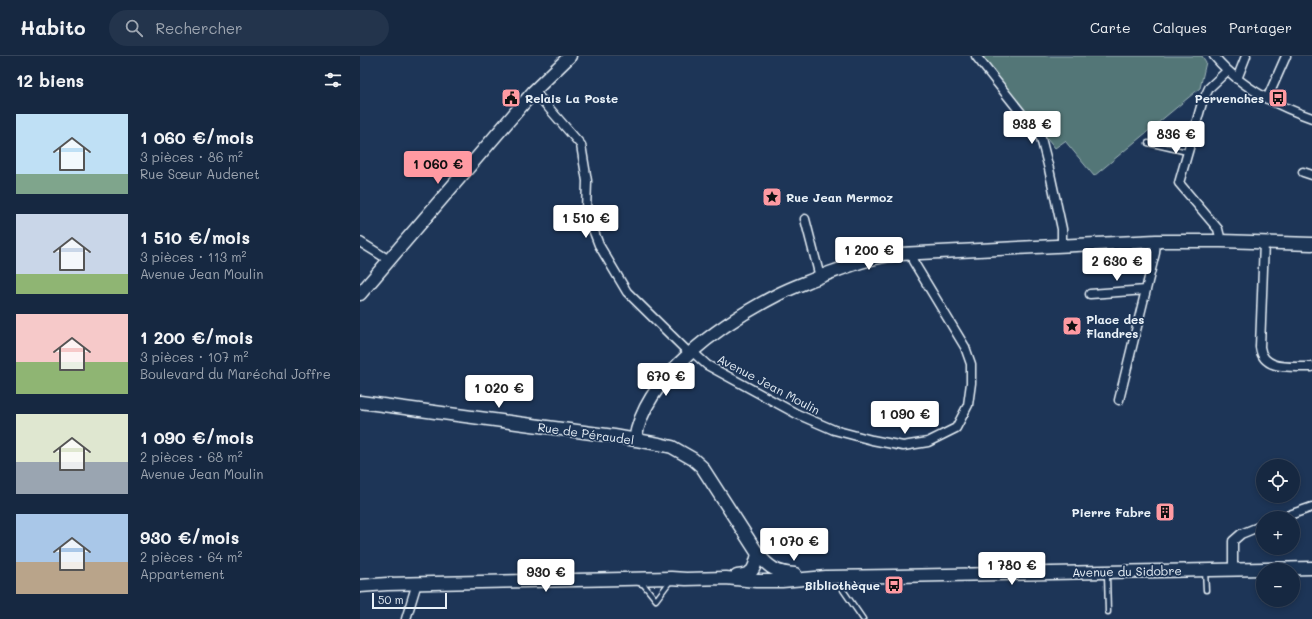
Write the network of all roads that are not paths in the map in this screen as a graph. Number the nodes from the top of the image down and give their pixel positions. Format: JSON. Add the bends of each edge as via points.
{"nodes":[{"id":1,"x":570,"y":56,"type":"edge"},
{"id":2,"x":976,"y":56,"type":"edge"},
{"id":3,"x":1214,"y":56,"type":"edge"},
{"id":4,"x":1246,"y":56,"type":"edge"},
{"id":5,"x":1286,"y":56,"type":"edge"},
{"id":6,"x":558,"y":61,"type":"edge"},
{"id":7,"x":1227,"y":71,"type":"junction"},
{"id":8,"x":1237,"y":79,"type":"junction"},
{"id":9,"x":534,"y":92,"type":"junction"},
{"id":10,"x":1267,"y":99,"type":"junction"},
{"id":11,"x":1312,"y":118,"type":"edge"},
{"id":12,"x":1148,"y":143,"type":"dead end"},
{"id":13,"x":1188,"y":152,"type":"junction"},
{"id":14,"x":1303,"y":172,"type":"dead end"},
{"id":15,"x":1312,"y":175,"type":"edge"},
{"id":16,"x":805,"y":219,"type":"dead end"},
{"id":17,"x":1222,"y":240,"type":"junction"},
{"id":18,"x":1156,"y":241,"type":"junction"},
{"id":19,"x":360,"y":242,"type":"edge"},
{"id":20,"x":1264,"y":242,"type":"junction"},
{"id":21,"x":1312,"y":244,"type":"edge"},
{"id":22,"x":1062,"y":245,"type":"junction"},
{"id":23,"x":912,"y":253,"type":"junction"},
{"id":24,"x":389,"y":260,"type":"junction"},
{"id":25,"x":820,"y":277,"type":"junction"},
{"id":26,"x":1146,"y":290,"type":"junction"},
{"id":27,"x":360,"y":294,"type":"edge"},
{"id":28,"x":1090,"y":294,"type":"dead end"},
{"id":29,"x":691,"y":352,"type":"junction"},
{"id":30,"x":1312,"y":367,"type":"edge"},
{"id":31,"x":1119,"y":400,"type":"dead end"},
{"id":32,"x":360,"y":402,"type":"edge"},
{"id":33,"x":636,"y":440,"type":"junction"},
{"id":34,"x":1312,"y":507,"type":"edge"},
{"id":35,"x":1300,"y":511,"type":"edge"},
{"id":36,"x":1256,"y":528,"type":"edge"},
{"id":37,"x":758,"y":554,"type":"junction"},
{"id":38,"x":1312,"y":568,"type":"edge"},
{"id":39,"x":1233,"y":569,"type":"junction"},
{"id":40,"x":1205,"y":570,"type":"junction"},
{"id":41,"x":1107,"y":572,"type":"junction"},
{"id":42,"x":843,"y":576,"type":"junction"},
{"id":43,"x":826,"y":577,"type":"junction"},
{"id":44,"x":675,"y":578,"type":"junction"},
{"id":45,"x":726,"y":578,"type":"junction"},
{"id":46,"x":544,"y":581,"type":"junction"},
{"id":47,"x":417,"y":584,"type":"junction"},
{"id":48,"x":360,"y":586,"type":"edge"},
{"id":49,"x":1206,"y":590,"type":"dead end"},
{"id":50,"x":1108,"y":612,"type":"dead end"},
{"id":51,"x":406,"y":619,"type":"edge"},
{"id":52,"x":863,"y":619,"type":"edge"}],
"edges":[{"from":1,"to":6,"type":"main road"},
{"from":2,"to":22,"type":"street","via":[[1041,138],[1062,229]]},
{"from":3,"to":7,"type":"street"},
{"from":4,"to":8,"type":"street"},
{"from":5,"to":10,"type":"street"},
{"from":6,"to":9,"type":"main road"},
{"from":7,"to":8,"type":"street"},
{"from":7,"to":13,"type":"street","via":[[1209,88]]},
{"from":8,"to":10,"type":"street"},
{"from":9,"to":24,"type":"main road"},
{"from":9,"to":29,"type":"street","name":"Avenue Jean Moulin","via":[[581,145],[587,182],[586,211],[598,245],[627,292]]},
{"from":10,"to":11,"type":"street"},
{"from":12,"to":13,"type":"lane"},
{"from":13,"to":17,"type":"street","via":[[1179,183],[1218,229]]},
{"from":14,"to":15,"type":"street"},
{"from":16,"to":25,"type":"street"},
{"from":17,"to":18,"type":"main road"},
{"from":17,"to":20,"type":"main road"},
{"from":18,"to":22,"type":"main road"},
{"from":18,"to":26,"type":"street"},
{"from":19,"to":24,"type":"street"},
{"from":20,"to":21,"type":"main road"},
{"from":20,"to":30,"type":"street","via":[[1260,347],[1262,356],[1276,366]]},
{"from":22,"to":23,"type":"main road"},
{"from":23,"to":25,"type":"main road","via":[[870,258]]},
{"from":23,"to":29,"type":"street","name":"Avenue Jean Moulin","via":[[913,261],[965,346],[971,364],[968,406],[956,428],[928,442],[903,446],[834,430],[742,385],[707,365]]},
{"from":24,"to":27,"type":"main road"},
{"from":25,"to":29,"type":"main road","via":[[757,306]]},
{"from":26,"to":28,"type":"street"},
{"from":26,"to":31,"type":"street"},
{"from":29,"to":33,"type":"main road","via":[[658,387],[642,417]]},
{"from":32,"to":33,"type":"main road","name":"Rue de Péraudel"},
{"from":33,"to":37,"type":"main road","name":"Rue de Péraudel","via":[[672,447],[702,467]]},
{"from":34,"to":35,"type":"street"},
{"from":36,"to":39,"type":"street","via":[[1234,540]]},
{"from":37,"to":43,"type":"main road","name":"Rue de Péraudel","via":[[766,565],[780,572]]},
{"from":37,"to":45,"type":"main road","via":[[755,569],[749,574]]},
{"from":38,"to":39,"type":"main road","name":"Avenue du Sidobre"},
{"from":39,"to":40,"type":"main road","name":"Avenue du Sidobre"},
{"from":40,"to":41,"type":"main road","name":"Avenue du Sidobre"},
{"from":40,"to":49,"type":"lane"},
{"from":41,"to":42,"type":"main road","name":"Avenue du Sidobre"},
{"from":41,"to":50,"type":"lane"},
{"from":42,"to":43,"type":"main road","name":"Avenue du Sidobre"},
{"from":42,"to":52,"type":"lane","via":[[844,590]]},
{"from":43,"to":45,"type":"main road","name":"Avenue du Sidobre","via":[[756,581]]},
{"from":44,"to":45,"type":"main road"},
{"from":44,"to":46,"type":"main road"},
{"from":44,"to":46,"type":"lane","via":[[656,600],[642,584],[554,585]]},
{"from":46,"to":47,"type":"main road"},
{"from":47,"to":48,"type":"main road"},
{"from":47,"to":51,"type":"street"}]}
